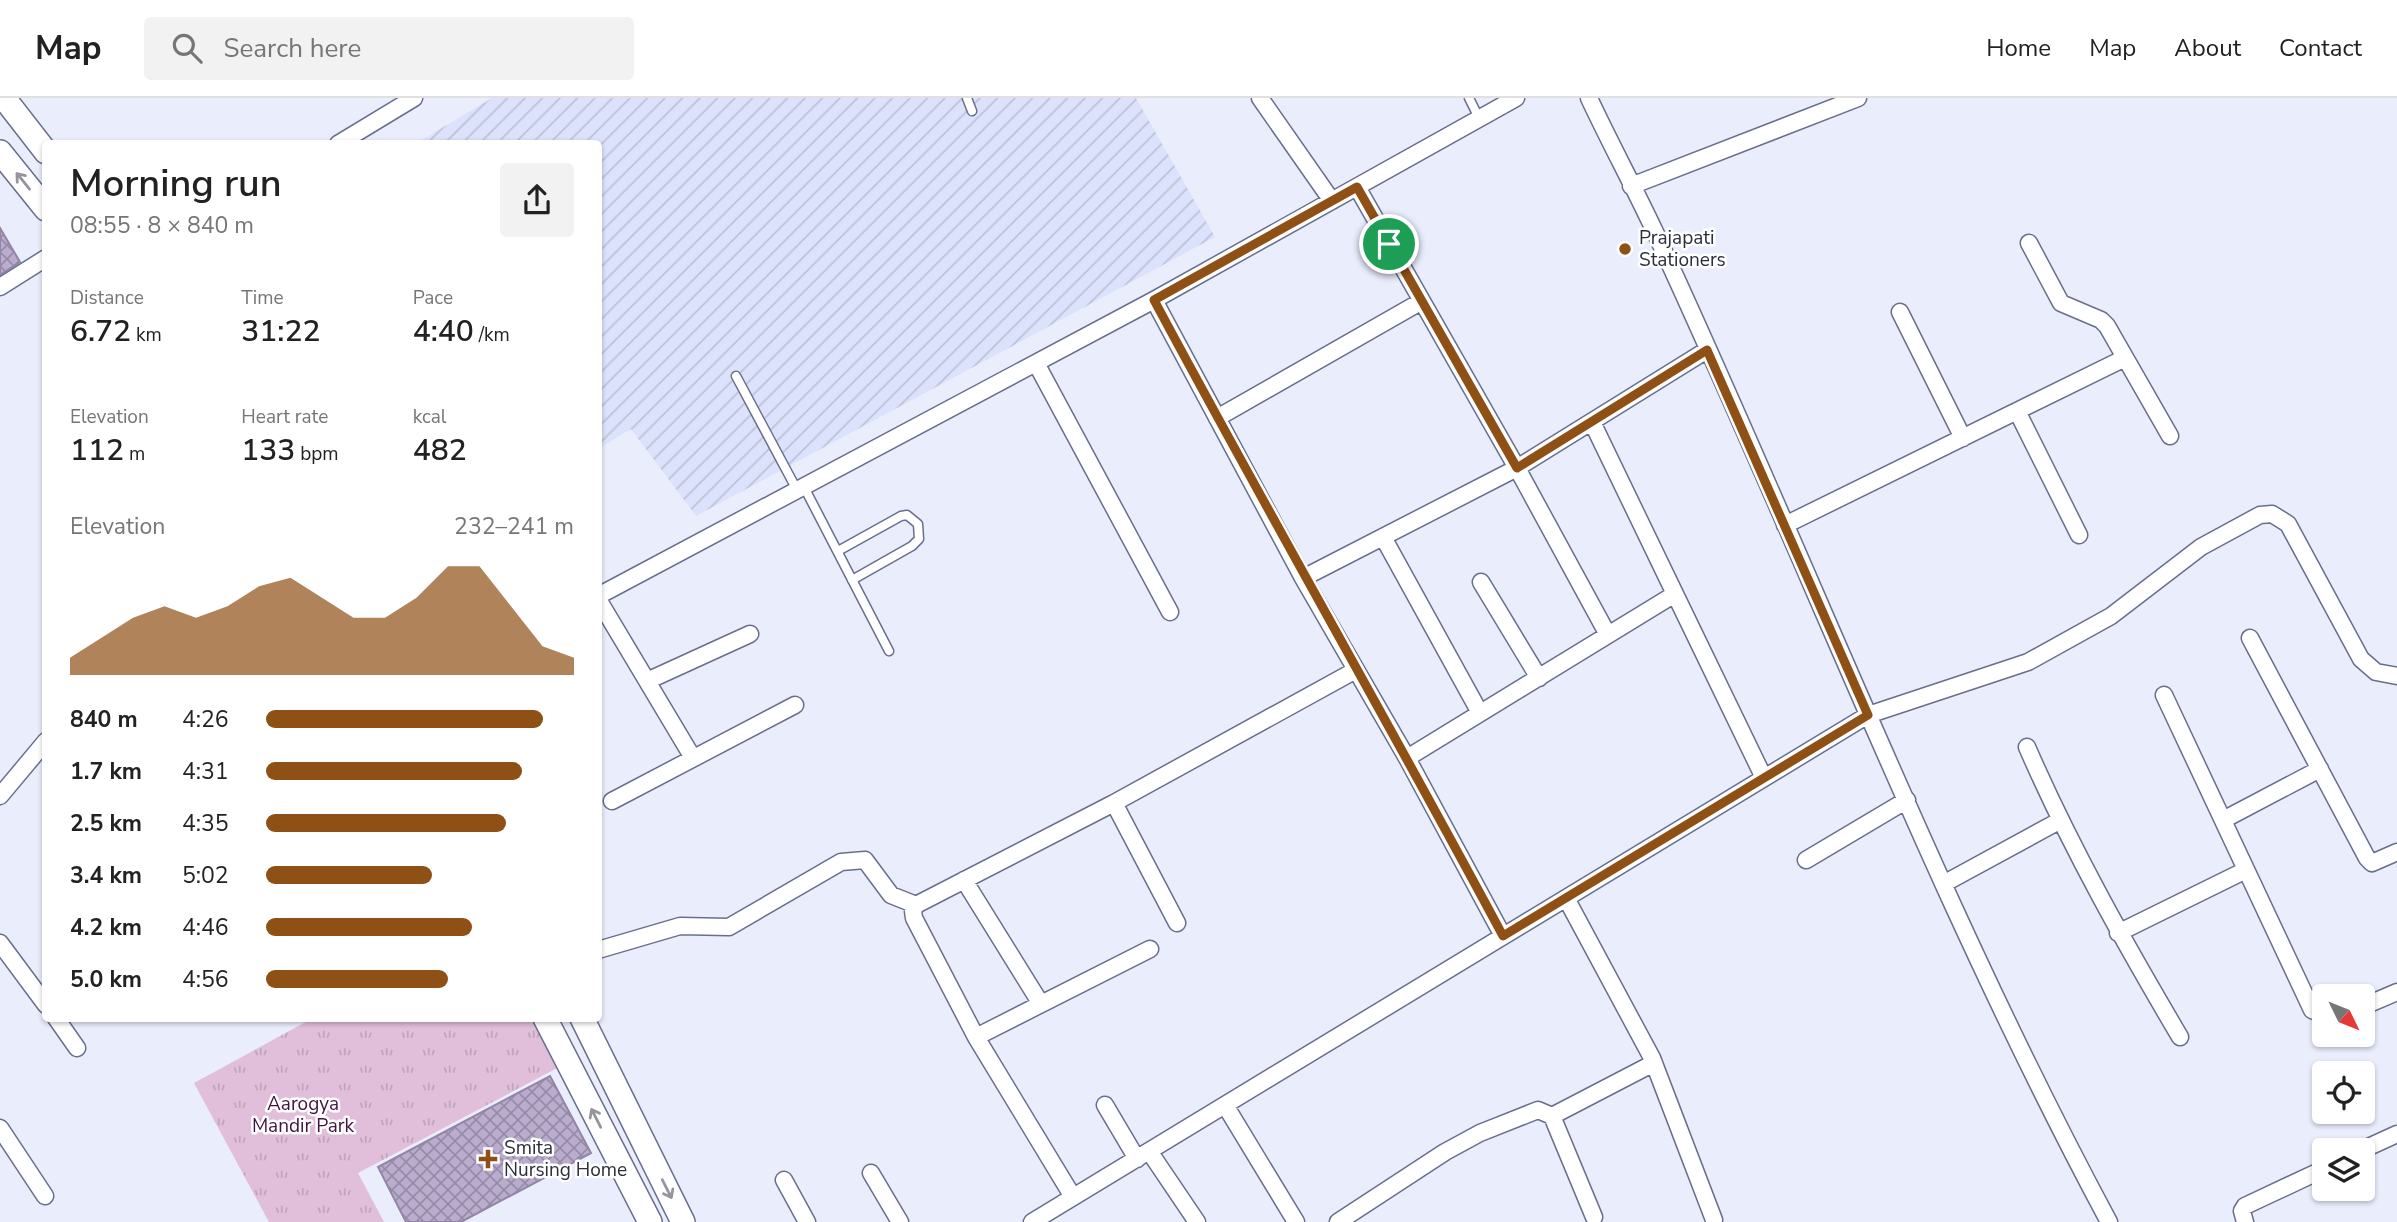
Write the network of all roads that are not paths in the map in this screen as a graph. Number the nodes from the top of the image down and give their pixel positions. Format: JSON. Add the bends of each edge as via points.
{"nodes":[{"id":1,"x":4,"y":98,"type":"edge"},
{"id":2,"x":414,"y":98,"type":"edge"},
{"id":3,"x":967,"y":98,"type":"edge"},
{"id":4,"x":1260,"y":98,"type":"edge"},
{"id":5,"x":1469,"y":98,"type":"edge"},
{"id":6,"x":1516,"y":98,"type":"edge"},
{"id":7,"x":1589,"y":98,"type":"edge"},
{"id":8,"x":1858,"y":98,"type":"edge"},
{"id":9,"x":972,"y":111,"type":"dead end"},
{"id":10,"x":1479,"y":118,"type":"junction"},
{"id":11,"x":345,"y":140,"type":"edge"},
{"id":12,"x":42,"y":147,"type":"edge"},
{"id":13,"x":0,"y":152,"type":"edge"},
{"id":14,"x":1631,"y":186,"type":"junction"},
{"id":15,"x":1357,"y":187,"type":"junction"},
{"id":16,"x":1332,"y":201,"type":"junction"},
{"id":17,"x":42,"y":204,"type":"edge"},
{"id":18,"x":2029,"y":243,"type":"dead end"},
{"id":19,"x":42,"y":260,"type":"edge"},
{"id":20,"x":0,"y":286,"type":"edge"},
{"id":21,"x":1154,"y":300,"type":"junction"},
{"id":22,"x":1422,"y":301,"type":"junction"},
{"id":23,"x":1900,"y":312,"type":"dead end"},
{"id":24,"x":1707,"y":350,"type":"junction"},
{"id":25,"x":2125,"y":358,"type":"junction"},
{"id":26,"x":1036,"y":363,"type":"junction"},
{"id":27,"x":736,"y":376,"type":"dead end"},
{"id":28,"x":2017,"y":411,"type":"junction"},
{"id":29,"x":1217,"y":418,"type":"junction"},
{"id":30,"x":1592,"y":422,"type":"junction"},
{"id":31,"x":2170,"y":436,"type":"dead end"},
{"id":32,"x":1963,"y":438,"type":"junction"},
{"id":33,"x":1517,"y":468,"type":"junction"},
{"id":34,"x":801,"y":488,"type":"junction"},
{"id":35,"x":1785,"y":525,"type":"junction"},
{"id":36,"x":2079,"y":535,"type":"dead end"},
{"id":37,"x":1383,"y":537,"type":"junction"},
{"id":38,"x":838,"y":551,"type":"junction"},
{"id":39,"x":1303,"y":578,"type":"junction"},
{"id":40,"x":852,"y":580,"type":"junction"},
{"id":41,"x":1481,"y":582,"type":"dead end"},
{"id":42,"x":1675,"y":594,"type":"junction"},
{"id":43,"x":602,"y":596,"type":"edge"},
{"id":44,"x":602,"y":605,"type":"edge"},
{"id":45,"x":1170,"y":612,"type":"dead end"},
{"id":46,"x":750,"y":634,"type":"dead end"},
{"id":47,"x":1608,"y":635,"type":"junction"},
{"id":48,"x":2250,"y":638,"type":"dead end"},
{"id":49,"x":889,"y":651,"type":"dead end"},
{"id":50,"x":1356,"y":670,"type":"junction"},
{"id":51,"x":2397,"y":676,"type":"edge"},
{"id":52,"x":1539,"y":678,"type":"junction"},
{"id":53,"x":647,"y":681,"type":"junction"},
{"id":54,"x":2164,"y":695,"type":"dead end"},
{"id":55,"x":795,"y":705,"type":"dead end"},
{"id":56,"x":1480,"y":713,"type":"junction"},
{"id":57,"x":1868,"y":715,"type":"junction"},
{"id":58,"x":42,"y":746,"type":"edge"},
{"id":59,"x":2027,"y":747,"type":"dead end"},
{"id":60,"x":693,"y":758,"type":"junction"},
{"id":61,"x":1407,"y":758,"type":"junction"},
{"id":62,"x":2320,"y":769,"type":"junction"},
{"id":63,"x":1763,"y":778,"type":"junction"},
{"id":64,"x":0,"y":796,"type":"edge"},
{"id":65,"x":1907,"y":800,"type":"junction"},
{"id":66,"x":612,"y":801,"type":"dead end"},
{"id":67,"x":1114,"y":803,"type":"junction"},
{"id":68,"x":2223,"y":820,"type":"junction"},
{"id":69,"x":2059,"y":821,"type":"junction"},
{"id":70,"x":2397,"y":852,"type":"edge"},
{"id":71,"x":1806,"y":860,"type":"dead end"},
{"id":72,"x":2246,"y":870,"type":"junction"},
{"id":73,"x":964,"y":880,"type":"junction"},
{"id":74,"x":1945,"y":883,"type":"junction"},
{"id":75,"x":1566,"y":898,"type":"junction"},
{"id":76,"x":916,"y":905,"type":"junction"},
{"id":77,"x":1177,"y":923,"type":"dead end"},
{"id":78,"x":2119,"y":933,"type":"junction"},
{"id":79,"x":1503,"y":936,"type":"junction"},
{"id":80,"x":0,"y":943,"type":"edge"},
{"id":81,"x":602,"y":949,"type":"edge"},
{"id":82,"x":1150,"y":950,"type":"dead end"},
{"id":83,"x":2397,"y":992,"type":"edge"},
{"id":84,"x":42,"y":1000,"type":"edge"},
{"id":85,"x":2375,"y":1001,"type":"edge"},
{"id":86,"x":1041,"y":1004,"type":"junction"},
{"id":87,"x":2312,"y":1010,"type":"edge"},
{"id":88,"x":59,"y":1022,"type":"edge"},
{"id":89,"x":552,"y":1022,"type":"edge"},
{"id":90,"x":584,"y":1022,"type":"edge"},
{"id":91,"x":976,"y":1037,"type":"junction"},
{"id":92,"x":2180,"y":1037,"type":"dead end"},
{"id":93,"x":78,"y":1048,"type":"dead end"},
{"id":94,"x":1654,"y":1063,"type":"junction"},
{"id":95,"x":1105,"y":1105,"type":"dead end"},
{"id":96,"x":1225,"y":1105,"type":"junction"},
{"id":97,"x":1552,"y":1116,"type":"junction"},
{"id":98,"x":0,"y":1128,"type":"edge"},
{"id":99,"x":2397,"y":1134,"type":"edge"},
{"id":100,"x":2375,"y":1144,"type":"edge"},
{"id":101,"x":1143,"y":1155,"type":"junction"},
{"id":102,"x":871,"y":1174,"type":"dead end"},
{"id":103,"x":2312,"y":1175,"type":"edge"},
{"id":104,"x":783,"y":1180,"type":"dead end"},
{"id":105,"x":45,"y":1196,"type":"dead end"},
{"id":106,"x":1073,"y":1197,"type":"junction"},
{"id":107,"x":1594,"y":1217,"type":"dead end"},
{"id":108,"x":1714,"y":1220,"type":"edge"},
{"id":109,"x":650,"y":1222,"type":"edge"},
{"id":110,"x":683,"y":1222,"type":"edge"},
{"id":111,"x":807,"y":1222,"type":"edge"},
{"id":112,"x":900,"y":1222,"type":"edge"},
{"id":113,"x":1032,"y":1222,"type":"edge"},
{"id":114,"x":1197,"y":1222,"type":"edge"},
{"id":115,"x":1296,"y":1222,"type":"edge"},
{"id":116,"x":1338,"y":1222,"type":"edge"},
{"id":117,"x":2109,"y":1222,"type":"edge"},
{"id":118,"x":2245,"y":1222,"type":"edge"}],
"edges":[{"from":1,"to":12,"type":"main road"},
{"from":2,"to":11,"type":"street"},
{"from":3,"to":9,"type":"lane"},
{"from":4,"to":16,"type":"street"},
{"from":5,"to":10,"type":"lane"},
{"from":6,"to":10,"type":"street"},
{"from":7,"to":14,"type":"street"},
{"from":8,"to":14,"type":"street"},
{"from":10,"to":15,"type":"street"},
{"from":17,"to":13,"type":"main road","one_way":true},
{"from":14,"to":24,"type":"street"},
{"from":15,"to":16,"type":"street"},
{"from":15,"to":22,"type":"street"},
{"from":16,"to":21,"type":"street"},
{"from":18,"to":25,"type":"street","via":[[2061,303],[2101,320]]},
{"from":19,"to":20,"type":"street"},
{"from":21,"to":26,"type":"street"},
{"from":21,"to":29,"type":"street"},
{"from":22,"to":29,"type":"street"},
{"from":22,"to":33,"type":"street"},
{"from":23,"to":32,"type":"street"},
{"from":24,"to":30,"type":"street"},
{"from":24,"to":35,"type":"street"},
{"from":25,"to":28,"type":"street"},
{"from":25,"to":31,"type":"street"},
{"from":26,"to":34,"type":"street"},
{"from":26,"to":45,"type":"street"},
{"from":27,"to":34,"type":"lane"},
{"from":28,"to":32,"type":"street"},
{"from":28,"to":36,"type":"street"},
{"from":29,"to":39,"type":"street"},
{"from":30,"to":33,"type":"street"},
{"from":30,"to":42,"type":"street"},
{"from":32,"to":35,"type":"street"},
{"from":33,"to":37,"type":"street"},
{"from":33,"to":47,"type":"street"},
{"from":34,"to":38,"type":"lane"},
{"from":34,"to":43,"type":"street"},
{"from":35,"to":57,"type":"street"},
{"from":37,"to":39,"type":"street"},
{"from":37,"to":56,"type":"street"},
{"from":38,"to":40,"type":"lane"},
{"from":38,"to":40,"type":"lane","via":[[901,516],[918,524],[919,539],[912,546]]},
{"from":39,"to":50,"type":"street"},
{"from":40,"to":49,"type":"lane"},
{"from":41,"to":52,"type":"street"},
{"from":42,"to":47,"type":"street"},
{"from":42,"to":63,"type":"street"},
{"from":44,"to":53,"type":"street"},
{"from":46,"to":53,"type":"street"},
{"from":47,"to":52,"type":"street"},
{"from":48,"to":62,"type":"street"},
{"from":50,"to":61,"type":"street"},
{"from":50,"to":67,"type":"street"},
{"from":51,"to":57,"type":"street","via":[[2376,672],[2361,659],[2288,524],[2272,514],[2260,515],[2201,547],[2111,617],[2028,662]]},
{"from":52,"to":56,"type":"street"},
{"from":53,"to":60,"type":"street"},
{"from":54,"to":68,"type":"street"},
{"from":55,"to":60,"type":"street"},
{"from":56,"to":61,"type":"street"},
{"from":57,"to":63,"type":"street"},
{"from":57,"to":65,"type":"street"},
{"from":58,"to":64,"type":"street"},
{"from":59,"to":69,"type":"street"},
{"from":60,"to":66,"type":"street"},
{"from":61,"to":79,"type":"street"},
{"from":62,"to":68,"type":"street"},
{"from":62,"to":70,"type":"street","via":[[2367,858],[2379,862]]},
{"from":63,"to":75,"type":"street"},
{"from":65,"to":71,"type":"street"},
{"from":65,"to":74,"type":"street"},
{"from":67,"to":73,"type":"street"},
{"from":67,"to":77,"type":"street"},
{"from":68,"to":72,"type":"street"},
{"from":69,"to":74,"type":"street"},
{"from":69,"to":78,"type":"street"},
{"from":72,"to":78,"type":"street"},
{"from":72,"to":87,"type":"street"},
{"from":73,"to":76,"type":"street"},
{"from":73,"to":86,"type":"street"},
{"from":74,"to":117,"type":"street","via":[[2051,1114]]},
{"from":75,"to":79,"type":"street"},
{"from":75,"to":94,"type":"street"},
{"from":76,"to":81,"type":"street","via":[[891,895],[865,860],[841,862],[729,927],[680,926]]},
{"from":76,"to":91,"type":"street","via":[[914,918]]},
{"from":78,"to":92,"type":"street"},
{"from":79,"to":96,"type":"street"},
{"from":80,"to":84,"type":"street"},
{"from":82,"to":86,"type":"street"},
{"from":83,"to":85,"type":"street"},
{"from":86,"to":91,"type":"street"},
{"from":88,"to":93,"type":"street"},
{"from":109,"to":89,"type":"main road","one_way":true},
{"from":90,"to":110,"type":"main road","one_way":true},
{"from":91,"to":106,"type":"street"},
{"from":94,"to":97,"type":"street"},
{"from":94,"to":108,"type":"street"},
{"from":95,"to":101,"type":"street"},
{"from":96,"to":101,"type":"street"},
{"from":96,"to":115,"type":"street"},
{"from":97,"to":107,"type":"street"},
{"from":97,"to":116,"type":"street","via":[[1538,1110],[1480,1133]]},
{"from":98,"to":105,"type":"street"},
{"from":99,"to":100,"type":"street"},
{"from":101,"to":106,"type":"street"},
{"from":101,"to":114,"type":"street"},
{"from":102,"to":112,"type":"street"},
{"from":103,"to":118,"type":"street","via":[[2245,1206]]},
{"from":104,"to":111,"type":"street"},
{"from":106,"to":113,"type":"street"}]}
